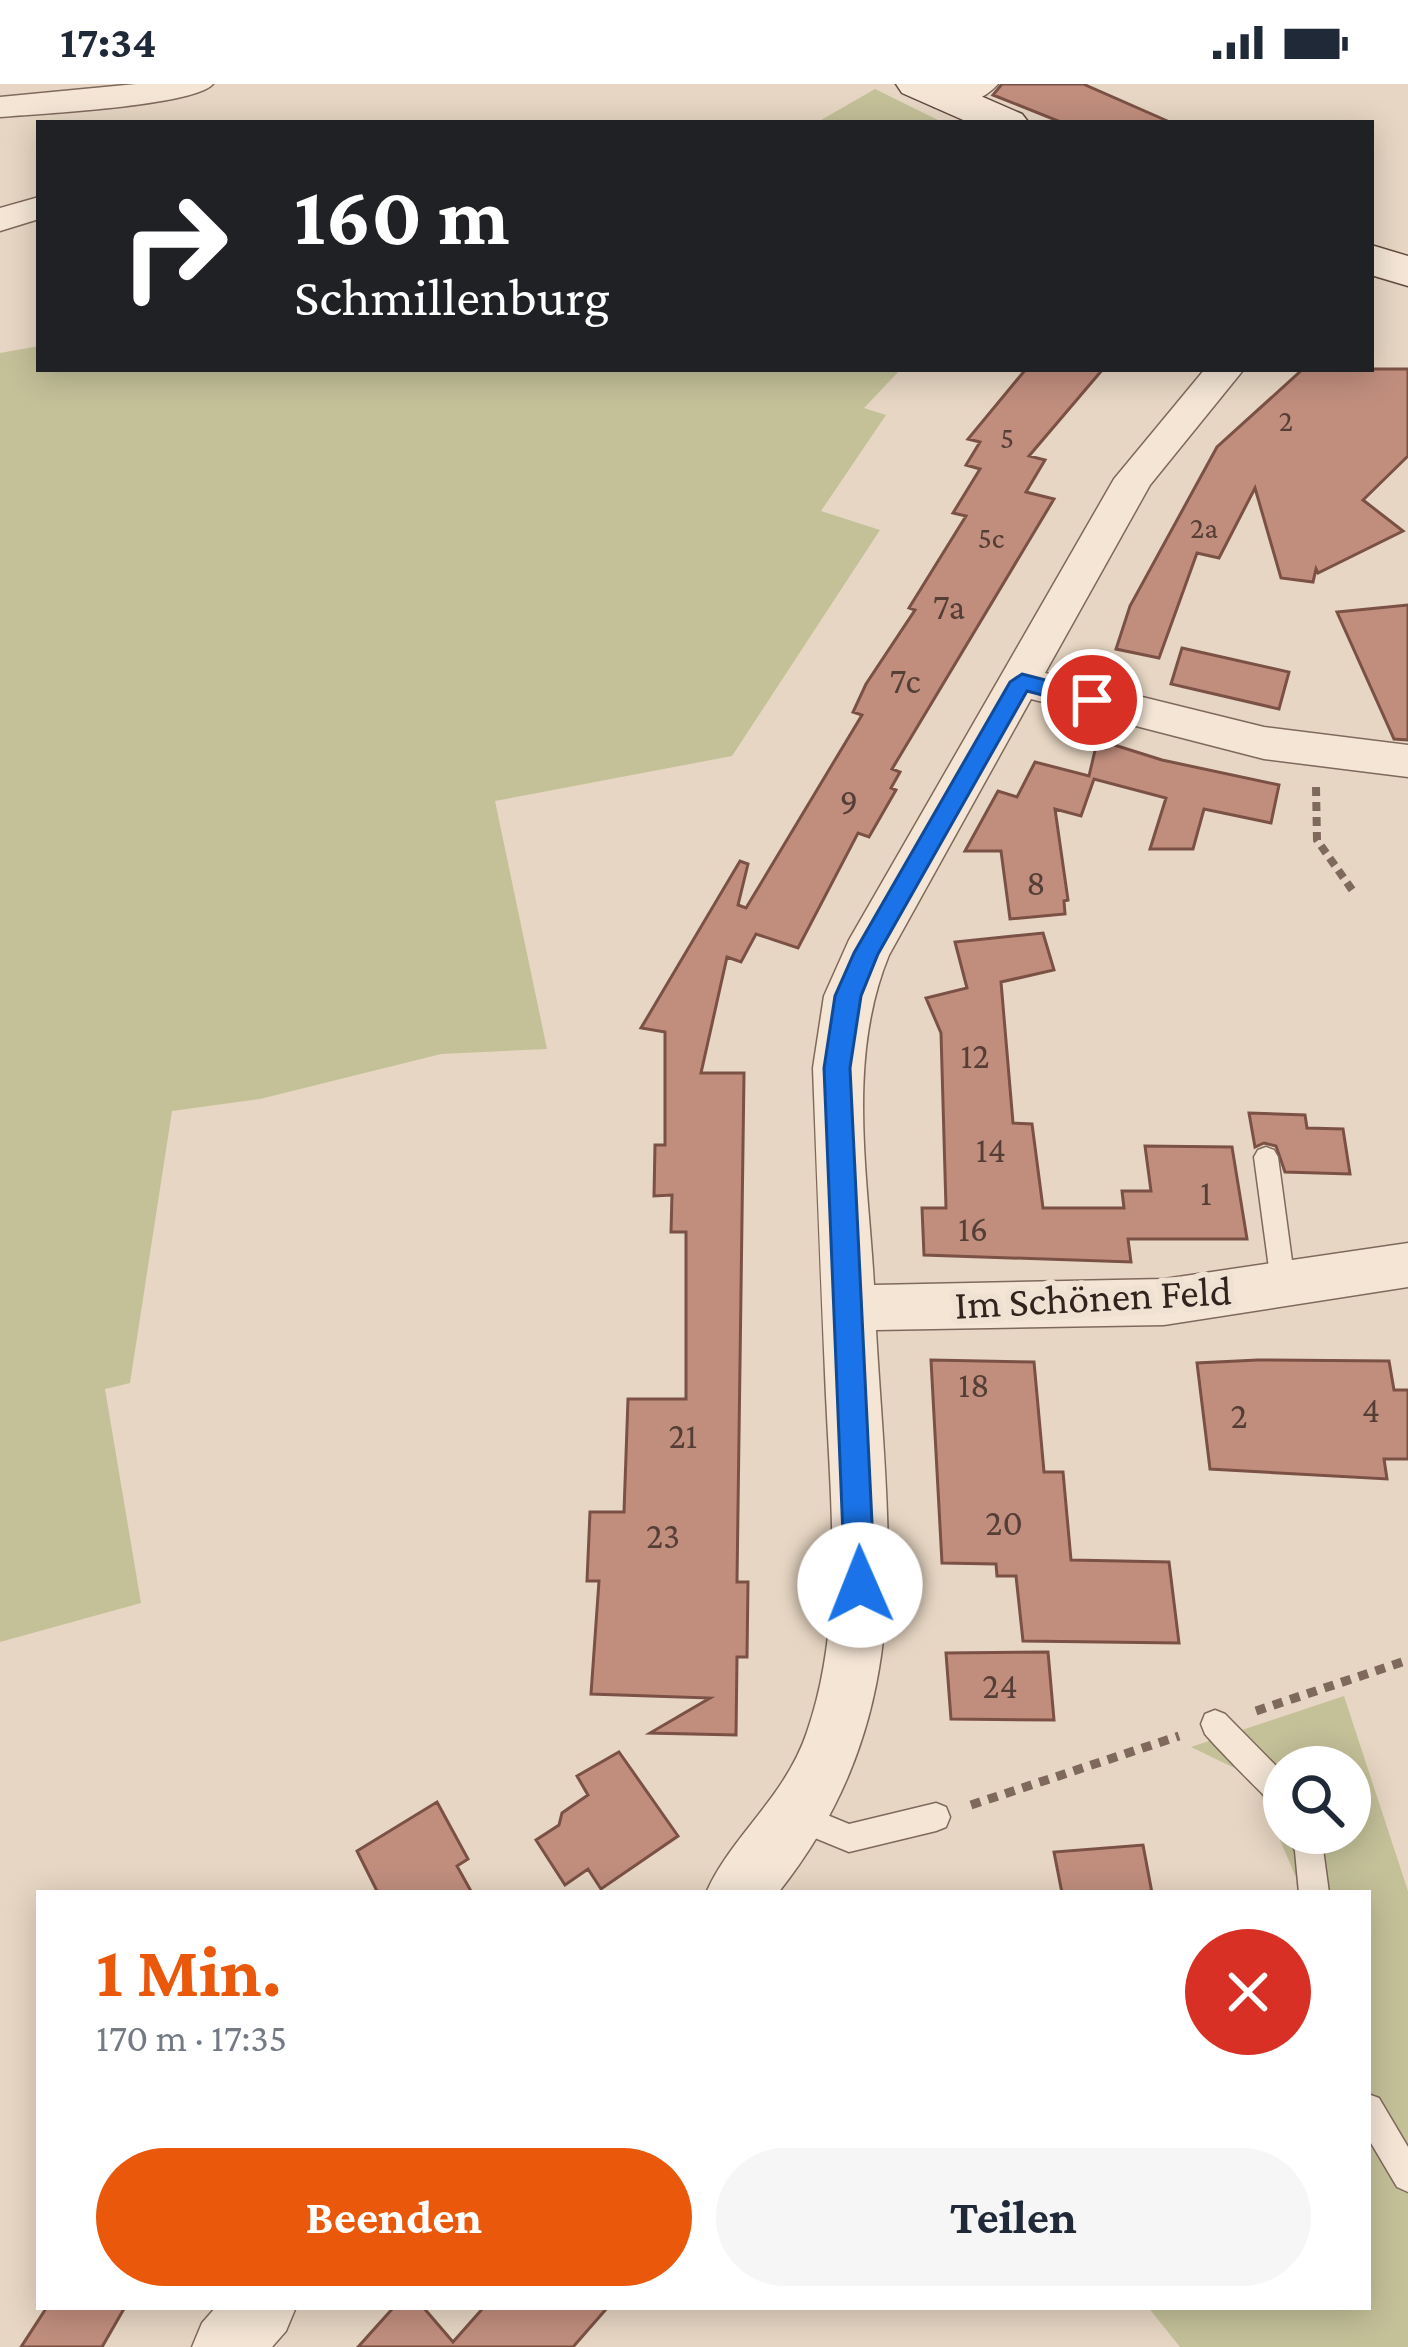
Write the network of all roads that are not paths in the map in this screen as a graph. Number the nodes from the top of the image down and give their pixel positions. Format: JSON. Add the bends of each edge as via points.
{"nodes":[{"id":1,"x":196,"y":84,"type":"edge"},
{"id":2,"x":948,"y":89,"type":"edge"},
{"id":3,"x":0,"y":107,"type":"edge"},
{"id":4,"x":123,"y":110,"type":"edge"},
{"id":5,"x":1001,"y":120,"type":"edge"},
{"id":6,"x":36,"y":208,"type":"edge"},
{"id":7,"x":0,"y":220,"type":"edge"},
{"id":8,"x":1374,"y":260,"type":"edge"},
{"id":9,"x":1408,"y":272,"type":"edge"},
{"id":10,"x":1222,"y":372,"type":"edge"},
{"id":11,"x":1022,"y":682,"type":"junction"},
{"id":12,"x":1408,"y":760,"type":"edge"},
{"id":13,"x":1266,"y":1157,"type":"dead end"},
{"id":14,"x":1408,"y":1265,"type":"edge"},
{"id":15,"x":1283,"y":1283,"type":"junction"},
{"id":16,"x":848,"y":1308,"type":"junction"},
{"id":17,"x":1215,"y":1724,"type":"road end"},
{"id":18,"x":1263,"y":1770,"type":"edge"},
{"id":19,"x":798,"y":1817,"type":"junction"},
{"id":20,"x":936,"y":1817,"type":"road end"},
{"id":21,"x":1309,"y":1854,"type":"edge"},
{"id":22,"x":740,"y":1890,"type":"edge"},
{"id":23,"x":1314,"y":1890,"type":"edge"},
{"id":24,"x":1371,"y":2114,"type":"edge"},
{"id":25,"x":1408,"y":2176,"type":"edge"},
{"id":26,"x":259,"y":2310,"type":"edge"},
{"id":27,"x":226,"y":2347,"type":"edge"}],
"edges":[{"from":1,"to":4,"type":"street"},
{"from":2,"to":5,"type":"main road"},
{"from":3,"to":4,"type":"street"},
{"from":6,"to":7,"type":"street"},
{"from":8,"to":9,"type":"main road"},
{"from":10,"to":11,"type":"street","via":[[1133,478]]},
{"from":11,"to":12,"type":"street","via":[[1214,732]]},
{"from":11,"to":16,"type":"street","via":[[848,996],[837,1068]]},
{"from":13,"to":15,"type":"lane"},
{"from":14,"to":15,"type":"street","name":"Im Schönen Feld"},
{"from":15,"to":16,"type":"street","name":"Im Schönen Feld","via":[[1164,1302]]},
{"from":16,"to":19,"type":"street","via":[[859,1522],[856,1652],[826,1762]]},
{"from":17,"to":18,"type":"lane"},
{"from":19,"to":20,"type":"lane","via":[[849,1838]]},
{"from":19,"to":22,"type":"street"},
{"from":21,"to":23,"type":"lane"},
{"from":24,"to":25,"type":"lane"},
{"from":26,"to":27,"type":"street"}]}
